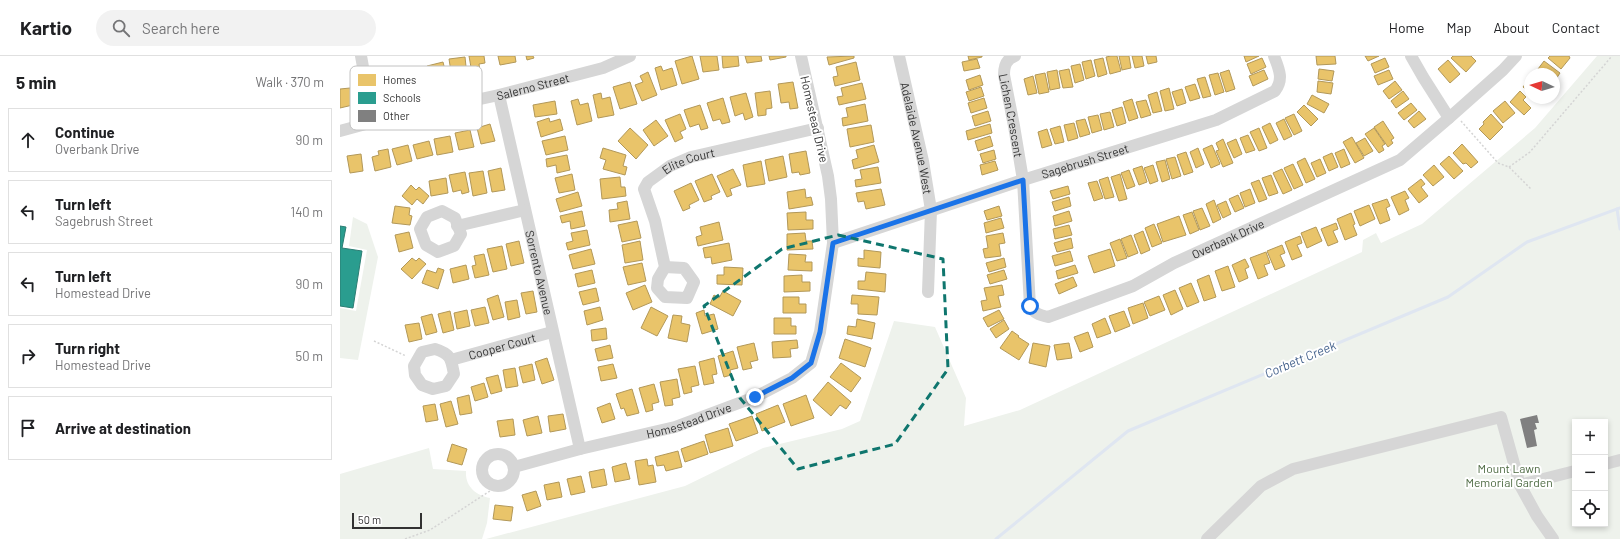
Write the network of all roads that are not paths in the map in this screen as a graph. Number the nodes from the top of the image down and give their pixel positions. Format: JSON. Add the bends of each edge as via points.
{"nodes":[{"id":1,"x":361,"y":56,"type":"edge"},
{"id":2,"x":630,"y":56,"type":"edge"},
{"id":3,"x":801,"y":56,"type":"edge"},
{"id":4,"x":899,"y":56,"type":"edge"},
{"id":5,"x":1015,"y":56,"type":"edge"},
{"id":6,"x":1274,"y":56,"type":"edge"},
{"id":7,"x":1412,"y":56,"type":"edge"},
{"id":8,"x":1516,"y":56,"type":"edge"},
{"id":9,"x":363,"y":66,"type":"edge"},
{"id":10,"x":499,"y":95,"type":"junction"},
{"id":11,"x":482,"y":99,"type":"edge"},
{"id":12,"x":1452,"y":116,"type":"junction"},
{"id":13,"x":350,"y":128,"type":"edge"},
{"id":14,"x":818,"y":128,"type":"junction"},
{"id":15,"x":340,"y":131,"type":"edge"},
{"id":16,"x":1023,"y":180,"type":"junction"},
{"id":17,"x":525,"y":210,"type":"junction"},
{"id":18,"x":931,"y":210,"type":"junction"},
{"id":19,"x":457,"y":226,"type":"dead end"},
{"id":20,"x":833,"y":243,"type":"junction"},
{"id":21,"x":665,"y":266,"type":"dead end"},
{"id":22,"x":928,"y":292,"type":"dead end"},
{"id":23,"x":552,"y":332,"type":"junction"},
{"id":24,"x":451,"y":360,"type":"junction"},
{"id":25,"x":580,"y":449,"type":"junction"},
{"id":26,"x":1620,"y":460,"type":"edge"},
{"id":27,"x":1608,"y":463,"type":"edge"},
{"id":28,"x":514,"y":467,"type":"junction"},
{"id":29,"x":1572,"y":472,"type":"edge"},
{"id":30,"x":1520,"y":485,"type":"junction"},
{"id":31,"x":1207,"y":539,"type":"edge"},
{"id":32,"x":1553,"y":539,"type":"edge"}],
"edges":[{"from":1,"to":9,"type":"street"},
{"from":2,"to":10,"type":"street","name":"Salerno Street","via":[[603,68]]},
{"from":3,"to":14,"type":"street","name":"Homestead Drive"},
{"from":4,"to":18,"type":"street","name":"Adelaide Avenue West","via":[[923,161]]},
{"from":5,"to":16,"type":"street","name":"Lichen Crescent","via":[[1004,67],[1004,75]]},
{"from":6,"to":16,"type":"street","name":"Sagebrush Street","via":[[1281,74],[1280,84],[1275,91],[1216,120]]},
{"from":7,"to":12,"type":"street","via":[[1423,77]]},
{"from":8,"to":12,"type":"street","name":"Overbank Drive"},
{"from":10,"to":11,"type":"street","name":"Salerno Street"},
{"from":10,"to":17,"type":"street","name":"Sorrento Avenue"},
{"from":12,"to":16,"type":"street","name":"Overbank Drive","via":[[1400,160],[1174,263],[1133,286],[1048,317],[1034,312],[1030,306]]},
{"from":13,"to":15,"type":"street","name":"Salerno Street"},
{"from":14,"to":20,"type":"street","name":"Homestead Drive","via":[[832,199]]},
{"from":14,"to":21,"type":"street","name":"Elite Court","via":[[691,157],[670,166],[648,182],[644,189],[655,221]]},
{"from":16,"to":18,"type":"street","name":"Sagebrush Street"},
{"from":17,"to":19,"type":"street"},
{"from":17,"to":23,"type":"street","name":"Sorrento Avenue"},
{"from":18,"to":20,"type":"street","name":"Sagebrush Street"},
{"from":18,"to":22,"type":"street","name":"Adelaide Avenue West"},
{"from":20,"to":25,"type":"street","name":"Homestead Drive","via":[[820,332],[811,363],[792,378],[755,397],[682,425]]},
{"from":23,"to":24,"type":"street","name":"Cooper Court"},
{"from":23,"to":25,"type":"street","name":"Sorrento Avenue"},
{"from":24,"to":24,"type":"street","via":[[446,352],[435,349],[422,352],[414,366],[415,375],[422,385],[433,389],[446,386],[454,374]]},
{"from":25,"to":28,"type":"street","name":"Homestead Drive"},
{"from":26,"to":27,"type":"street"},
{"from":28,"to":28,"type":"street","via":[[512,479],[502,486],[490,484],[482,474],[484,462],[494,454],[507,456]]},
{"from":29,"to":30,"type":"street"},
{"from":30,"to":31,"type":"street","via":[[1502,417],[1293,469],[1261,486]]},
{"from":30,"to":32,"type":"street"}]}
